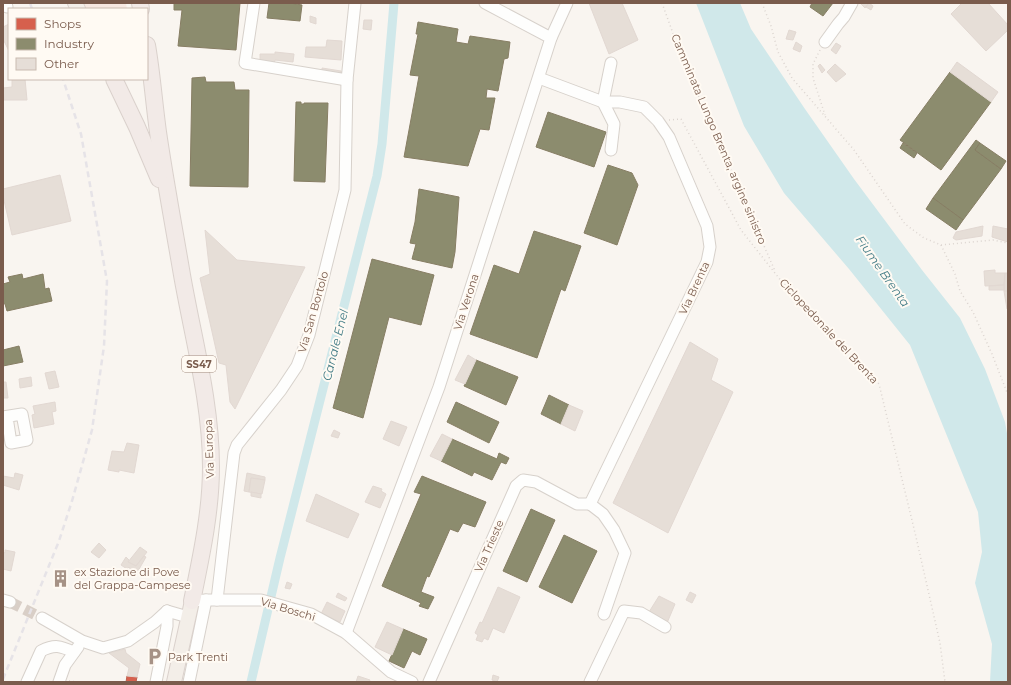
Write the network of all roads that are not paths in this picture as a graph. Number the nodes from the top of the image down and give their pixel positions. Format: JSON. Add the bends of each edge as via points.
{"nodes":[{"id":1,"x":254,"y":3,"type":"edge"},
{"id":2,"x":355,"y":3,"type":"edge"},
{"id":3,"x":485,"y":3,"type":"edge"},
{"id":4,"x":567,"y":3,"type":"edge"},
{"id":5,"x":852,"y":3,"type":"edge"},
{"id":6,"x":551,"y":38,"type":"junction"},
{"id":7,"x":825,"y":42,"type":"road end"},
{"id":8,"x":148,"y":50,"type":"edge"},
{"id":9,"x":611,"y":63,"type":"dead end"},
{"id":10,"x":538,"y":78,"type":"junction"},
{"id":11,"x":114,"y":80,"type":"edge"},
{"id":12,"x":144,"y":80,"type":"edge"},
{"id":13,"x":347,"y":80,"type":"junction"},
{"id":14,"x":603,"y":102,"type":"junction"},
{"id":15,"x":158,"y":131,"type":"junction"},
{"id":16,"x":611,"y":150,"type":"dead end"},
{"id":17,"x":172,"y":215,"type":"junction"},
{"id":18,"x":590,"y":504,"type":"junction"},
{"id":19,"x":205,"y":600,"type":"junction"},
{"id":20,"x":167,"y":611,"type":"junction"},
{"id":21,"x":604,"y":614,"type":"dead end"},
{"id":22,"x":188,"y":617,"type":"junction"},
{"id":23,"x":42,"y":618,"type":"tunnel mouth"},
{"id":24,"x":665,"y":627,"type":"dead end"},
{"id":25,"x":346,"y":634,"type":"junction"},
{"id":26,"x":82,"y":641,"type":"junction"},
{"id":27,"x":74,"y":652,"type":"junction"},
{"id":28,"x":28,"y":682,"type":"edge"},
{"id":29,"x":59,"y":682,"type":"edge"},
{"id":30,"x":156,"y":682,"type":"edge"},
{"id":31,"x":174,"y":682,"type":"edge"},
{"id":32,"x":189,"y":682,"type":"edge"},
{"id":33,"x":412,"y":682,"type":"edge"},
{"id":34,"x":428,"y":682,"type":"edge"},
{"id":35,"x":590,"y":682,"type":"edge"}],
"edges":[{"from":1,"to":13,"type":"street","via":[[245,63]]},
{"from":2,"to":13,"type":"street","name":"Via San Bortolo"},
{"from":3,"to":6,"type":"street"},
{"from":4,"to":6,"type":"street","name":"Via Verona"},
{"from":5,"to":7,"type":"street"},
{"from":6,"to":10,"type":"street","name":"Via Verona"},
{"from":8,"to":15,"type":"highway","number":"SS47"},
{"from":9,"to":14,"type":"street"},
{"from":10,"to":14,"type":"street","name":"Via Brenta"},
{"from":10,"to":25,"type":"street","name":"Via Verona","via":[[439,387]]},
{"from":11,"to":17,"type":"highway","via":[[150,156]]},
{"from":12,"to":15,"type":"highway","number":"SS47"},
{"from":13,"to":19,"type":"street","name":"Via San Bortolo","via":[[345,190],[309,335],[297,366],[237,444]]},
{"from":14,"to":16,"type":"street","via":[[614,124]]},
{"from":14,"to":18,"type":"street","name":"Via Brenta","via":[[620,102],[644,107],[658,120],[669,136],[707,226],[710,247],[707,262]]},
{"from":15,"to":17,"type":"highway","number":"SS47"},
{"from":17,"to":19,"type":"highway","name":"Via Europa","number":"SS47","via":[[202,380],[211,452]]},
{"from":18,"to":21,"type":"street","via":[[603,514],[625,553]]},
{"from":18,"to":34,"type":"street","name":"Via Trieste","via":[[577,504],[536,482],[523,480],[516,486]]},
{"from":19,"to":22,"type":"main road","name":"Via Europa","number":"SS47"},
{"from":19,"to":25,"type":"street","name":"Via Boschi","via":[[261,600],[278,604],[311,614]]},
{"from":19,"to":32,"type":"street","name":"Via San Bortolo"},
{"from":20,"to":22,"type":"street"},
{"from":20,"to":26,"type":"street","via":[[128,641],[103,648]]},
{"from":20,"to":30,"type":"street","via":[[167,626]]},
{"from":22,"to":31,"type":"main road","name":"Via Europa","number":"SS47"},
{"from":23,"to":26,"type":"street"},
{"from":24,"to":35,"type":"street","via":[[641,613],[624,611]]},
{"from":25,"to":33,"type":"street","name":"Via Boschi","via":[[391,672]]},
{"from":26,"to":27,"type":"street"},
{"from":27,"to":28,"type":"street","via":[[63,647],[50,646],[41,651]]},
{"from":27,"to":29,"type":"street","via":[[65,665]]}]}
